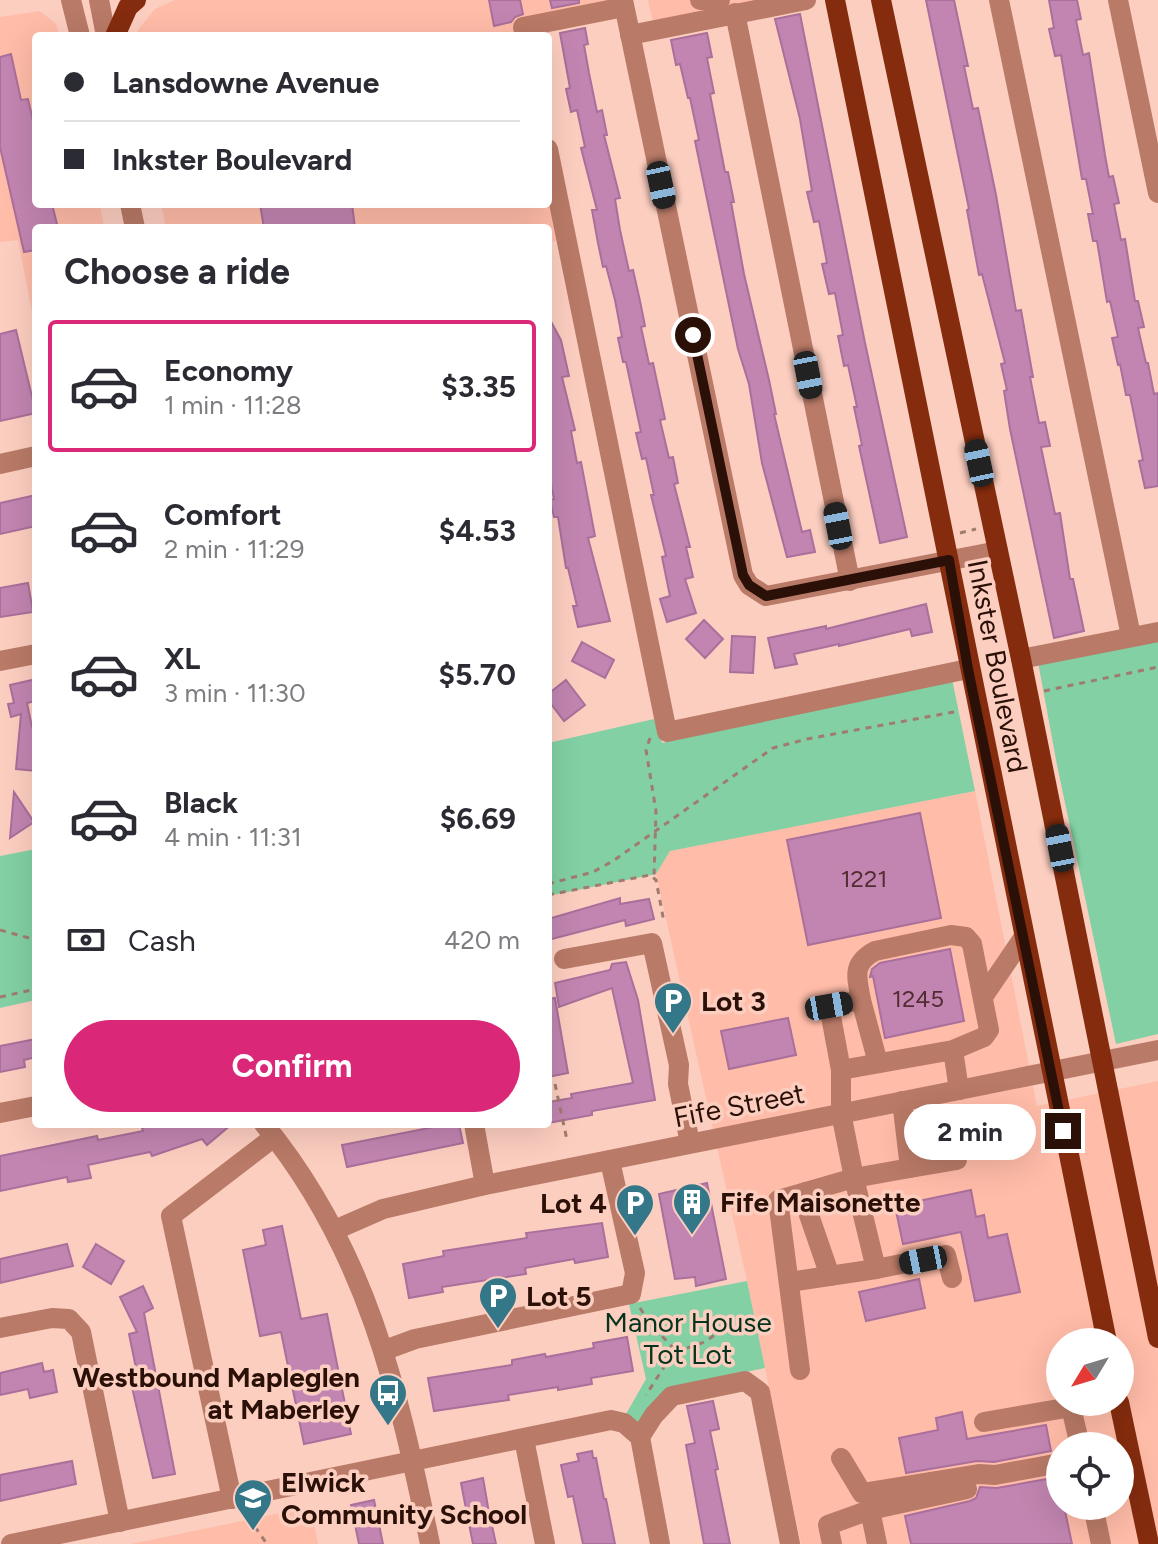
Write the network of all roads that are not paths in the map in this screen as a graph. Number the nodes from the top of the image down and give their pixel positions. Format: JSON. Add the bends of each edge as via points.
{"nodes":[{"id":1,"x":71,"y":0,"type":"edge"},
{"id":2,"x":99,"y":0,"type":"edge"},
{"id":3,"x":136,"y":0,"type":"edge"},
{"id":4,"x":700,"y":0,"type":"edge"},
{"id":5,"x":801,"y":0,"type":"edge"},
{"id":6,"x":835,"y":0,"type":"edge"},
{"id":7,"x":881,"y":0,"type":"edge"},
{"id":8,"x":999,"y":0,"type":"edge"},
{"id":9,"x":1118,"y":0,"type":"edge"},
{"id":10,"x":624,"y":3,"type":"edge"},
{"id":11,"x":728,"y":7,"type":"edge"},
{"id":12,"x":79,"y":32,"type":"edge"},
{"id":13,"x":105,"y":32,"type":"edge"},
{"id":14,"x":117,"y":32,"type":"edge"},
{"id":15,"x":524,"y":32,"type":"edge"},
{"id":16,"x":630,"y":35,"type":"junction"},
{"id":17,"x":552,"y":169,"type":"edge"},
{"id":18,"x":1158,"y":193,"type":"edge"},
{"id":19,"x":32,"y":457,"type":"edge"},
{"id":20,"x":0,"y":464,"type":"edge"},
{"id":21,"x":998,"y":551,"type":"junction"},
{"id":22,"x":949,"y":560,"type":"junction"},
{"id":23,"x":850,"y":581,"type":"junction"},
{"id":24,"x":1158,"y":632,"type":"edge"},
{"id":25,"x":1131,"y":636,"type":"junction"},
{"id":26,"x":32,"y":655,"type":"edge"},
{"id":27,"x":1021,"y":659,"type":"junction"},
{"id":28,"x":0,"y":661,"type":"edge"},
{"id":29,"x":968,"y":669,"type":"junction"},
{"id":30,"x":1023,"y":938,"type":"junction"},
{"id":31,"x":564,"y":959,"type":"dead end"},
{"id":32,"x":983,"y":997,"type":"junction"},
{"id":33,"x":861,"y":1000,"type":"junction"},
{"id":34,"x":953,"y":1050,"type":"junction"},
{"id":35,"x":1158,"y":1050,"type":"edge"},
{"id":36,"x":1104,"y":1062,"type":"junction"},
{"id":37,"x":878,"y":1063,"type":"junction"},
{"id":38,"x":841,"y":1070,"type":"junction"},
{"id":39,"x":1051,"y":1072,"type":"junction"},
{"id":40,"x":959,"y":1090,"type":"junction"},
{"id":41,"x":902,"y":1101,"type":"junction"},
{"id":42,"x":32,"y":1107,"type":"edge"},
{"id":43,"x":0,"y":1113,"type":"edge"},
{"id":44,"x":841,"y":1113,"type":"junction"},
{"id":45,"x":475,"y":1128,"type":"edge"},
{"id":46,"x":269,"y":1130,"type":"edge"},
{"id":47,"x":690,"y":1143,"type":"junction"},
{"id":48,"x":957,"y":1160,"type":"dead end"},
{"id":49,"x":610,"y":1161,"type":"junction"},
{"id":50,"x":910,"y":1168,"type":"junction"},
{"id":51,"x":854,"y":1178,"type":"junction"},
{"id":52,"x":485,"y":1185,"type":"junction"},
{"id":53,"x":805,"y":1192,"type":"junction"},
{"id":54,"x":335,"y":1230,"type":"junction"},
{"id":55,"x":876,"y":1269,"type":"junction"},
{"id":56,"x":830,"y":1276,"type":"junction"},
{"id":57,"x":952,"y":1278,"type":"dead end"},
{"id":58,"x":789,"y":1282,"type":"junction"},
{"id":59,"x":0,"y":1328,"type":"edge"},
{"id":60,"x":1104,"y":1328,"type":"edge"},
{"id":61,"x":1158,"y":1338,"type":"edge"},
{"id":62,"x":385,"y":1350,"type":"junction"},
{"id":63,"x":800,"y":1370,"type":"dead end"},
{"id":64,"x":1046,"y":1411,"type":"edge"},
{"id":65,"x":984,"y":1422,"type":"dead end"},
{"id":66,"x":640,"y":1437,"type":"junction"},
{"id":67,"x":524,"y":1439,"type":"junction"},
{"id":68,"x":841,"y":1458,"type":"dead end"},
{"id":69,"x":414,"y":1462,"type":"junction"},
{"id":70,"x":1046,"y":1466,"type":"edge"},
{"id":71,"x":974,"y":1487,"type":"dead end"},
{"id":72,"x":1134,"y":1497,"type":"edge"},
{"id":73,"x":232,"y":1499,"type":"junction"},
{"id":74,"x":870,"y":1510,"type":"junction"},
{"id":75,"x":1096,"y":1520,"type":"edge"},
{"id":76,"x":120,"y":1522,"type":"junction"},
{"id":77,"x":1144,"y":1543,"type":"edge"},
{"id":78,"x":11,"y":1544,"type":"edge"},
{"id":79,"x":430,"y":1544,"type":"edge"},
{"id":80,"x":545,"y":1544,"type":"edge"},
{"id":81,"x":660,"y":1544,"type":"edge"},
{"id":82,"x":790,"y":1544,"type":"edge"},
{"id":83,"x":832,"y":1544,"type":"edge"},
{"id":84,"x":877,"y":1544,"type":"edge"},
{"id":85,"x":1101,"y":1544,"type":"edge"}],
"edges":[{"from":1,"to":12,"type":"street"},
{"from":2,"to":13,"type":"street"},
{"from":3,"to":14,"type":"main road"},
{"from":4,"to":11,"type":"street"},
{"from":5,"to":11,"type":"street"},
{"from":6,"to":22,"type":"main road","name":"Inkster Boulevard"},
{"from":7,"to":21,"type":"main road","name":"Inkster Boulevard"},
{"from":8,"to":25,"type":"street"},
{"from":9,"to":18,"type":"street"},
{"from":10,"to":15,"type":"street","via":[[523,27]]},
{"from":10,"to":16,"type":"street"},
{"from":11,"to":16,"type":"street"},
{"from":11,"to":23,"type":"street"},
{"from":16,"to":23,"type":"street","via":[[743,575],[766,596]]},
{"from":17,"to":29,"type":"street","via":[[667,732]]},
{"from":19,"to":20,"type":"street"},
{"from":21,"to":22,"type":"street"},
{"from":21,"to":27,"type":"main road","name":"Inkster Boulevard"},
{"from":22,"to":23,"type":"street"},
{"from":22,"to":29,"type":"main road","name":"Inkster Boulevard"},
{"from":24,"to":25,"type":"street"},
{"from":25,"to":27,"type":"street"},
{"from":26,"to":28,"type":"street"},
{"from":27,"to":36,"type":"main road","name":"Inkster Boulevard"},
{"from":29,"to":30,"type":"main road","name":"Inkster Boulevard"},
{"from":30,"to":32,"type":"street"},
{"from":30,"to":39,"type":"main road","name":"Inkster Boulevard"},
{"from":31,"to":47,"type":"street","via":[[652,943]]},
{"from":32,"to":33,"type":"street","via":[[972,944],[966,937],[951,935],[864,956],[857,973]]},
{"from":32,"to":34,"type":"street","via":[[989,1030]]},
{"from":33,"to":37,"type":"street"},
{"from":33,"to":38,"type":"street","via":[[829,1006]]},
{"from":34,"to":37,"type":"street"},
{"from":34,"to":40,"type":"street"},
{"from":35,"to":36,"type":"street","name":"Fife Street"},
{"from":36,"to":39,"type":"street","name":"Fife Street"},
{"from":36,"to":61,"type":"main road","name":"Inkster Boulevard"},
{"from":37,"to":38,"type":"street"},
{"from":38,"to":44,"type":"street"},
{"from":39,"to":40,"type":"street","name":"Fife Street"},
{"from":39,"to":60,"type":"main road","name":"Inkster Boulevard"},
{"from":40,"to":41,"type":"street","name":"Fife Street"},
{"from":41,"to":44,"type":"street","name":"Fife Street"},
{"from":41,"to":50,"type":"street"},
{"from":42,"to":43,"type":"street"},
{"from":44,"to":47,"type":"street","name":"Fife Street"},
{"from":44,"to":51,"type":"street"},
{"from":45,"to":52,"type":"street"},
{"from":46,"to":54,"type":"street"},
{"from":46,"to":73,"type":"street","via":[[171,1216]]},
{"from":47,"to":49,"type":"street","name":"Fife Street"},
{"from":48,"to":50,"type":"street"},
{"from":49,"to":52,"type":"street","name":"Fife Street"},
{"from":49,"to":62,"type":"street","via":[[635,1273],[631,1294],[415,1339]]},
{"from":50,"to":51,"type":"street"},
{"from":51,"to":53,"type":"street"},
{"from":51,"to":55,"type":"street"},
{"from":52,"to":54,"type":"street","name":"Fife Street","via":[[383,1209]]},
{"from":53,"to":56,"type":"street"},
{"from":53,"to":58,"type":"street","via":[[778,1200]]},
{"from":54,"to":62,"type":"street"},
{"from":55,"to":56,"type":"street"},
{"from":55,"to":57,"type":"street","via":[[946,1255]]},
{"from":56,"to":58,"type":"street"},
{"from":58,"to":63,"type":"street"},
{"from":59,"to":76,"type":"street","via":[[52,1318],[69,1319],[81,1332]]},
{"from":62,"to":69,"type":"street"},
{"from":64,"to":65,"type":"street"},
{"from":66,"to":67,"type":"street","via":[[611,1420]]},
{"from":66,"to":81,"type":"street"},
{"from":66,"to":82,"type":"street","via":[[672,1396],[745,1381],[760,1392]]},
{"from":67,"to":69,"type":"street"},
{"from":67,"to":80,"type":"street"},
{"from":68,"to":70,"type":"street","via":[[862,1493]]},
{"from":69,"to":73,"type":"street"},
{"from":69,"to":79,"type":"street"},
{"from":71,"to":74,"type":"street"},
{"from":72,"to":77,"type":"main road"},
{"from":73,"to":76,"type":"street"},
{"from":74,"to":83,"type":"street","via":[[828,1525]]},
{"from":74,"to":84,"type":"street"},
{"from":75,"to":85,"type":"street"},
{"from":76,"to":78,"type":"street"}]}
